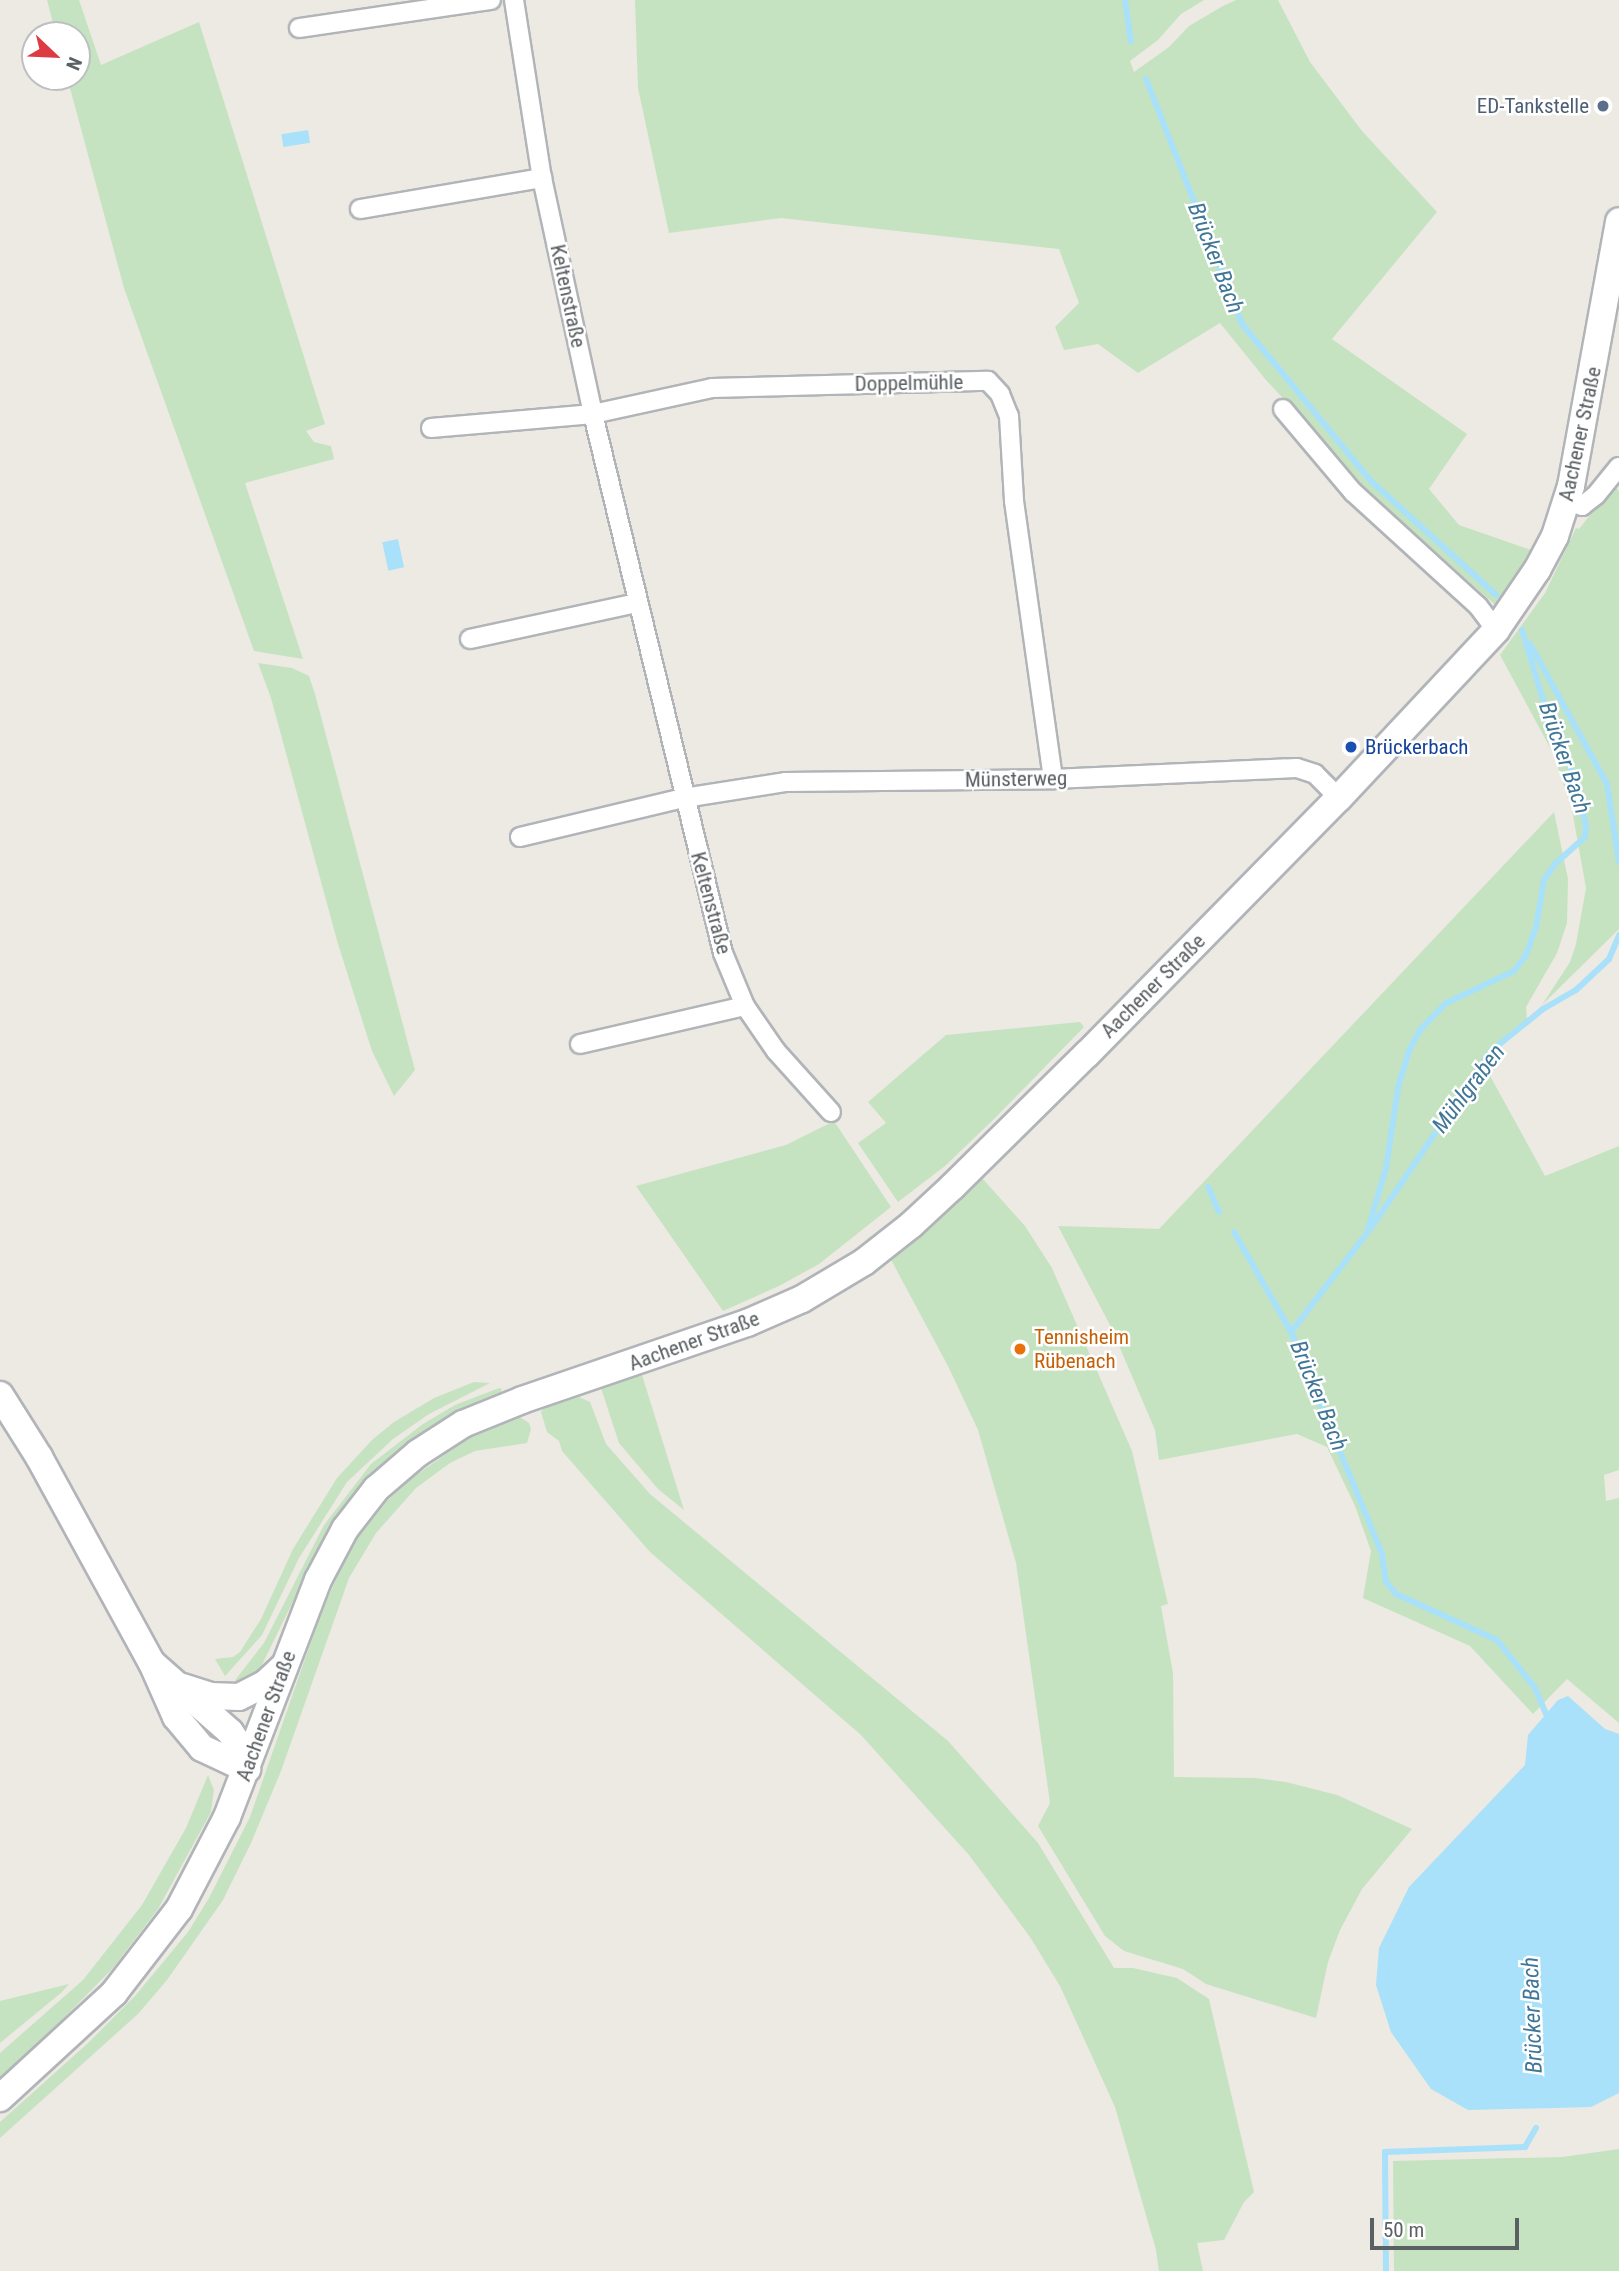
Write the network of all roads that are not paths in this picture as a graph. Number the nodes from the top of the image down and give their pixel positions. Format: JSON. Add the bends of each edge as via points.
{"nodes":[{"id":1,"x":491,"y":0,"type":"edge"},
{"id":2,"x":514,"y":0,"type":"edge"},
{"id":3,"x":299,"y":27,"type":"dead end"},
{"id":4,"x":542,"y":178,"type":"junction"},
{"id":5,"x":360,"y":209,"type":"dead end"},
{"id":6,"x":1619,"y":221,"type":"edge"},
{"id":7,"x":1283,"y":409,"type":"dead end"},
{"id":8,"x":593,"y":414,"type":"junction"},
{"id":9,"x":430,"y":428,"type":"dead end"},
{"id":10,"x":1619,"y":467,"type":"edge"},
{"id":11,"x":1566,"y":501,"type":"junction"},
{"id":12,"x":637,"y":603,"type":"junction"},
{"id":13,"x":1496,"y":630,"type":"junction"},
{"id":14,"x":470,"y":639,"type":"dead end"},
{"id":15,"x":1052,"y":779,"type":"junction"},
{"id":16,"x":684,"y":798,"type":"junction"},
{"id":17,"x":1339,"y":798,"type":"junction"},
{"id":18,"x":520,"y":837,"type":"dead end"},
{"id":19,"x":745,"y":1006,"type":"junction"},
{"id":20,"x":580,"y":1044,"type":"dead end"},
{"id":21,"x":831,"y":1112,"type":"dead end"},
{"id":22,"x":0,"y":1395,"type":"edge"},
{"id":23,"x":152,"y":1663,"type":"junction"},
{"id":24,"x":284,"y":1666,"type":"junction"},
{"id":25,"x":180,"y":1686,"type":"junction"},
{"id":26,"x":247,"y":1769,"type":"junction"},
{"id":27,"x":0,"y":2098,"type":"edge"}],
"edges":[{"from":1,"to":3,"type":"street"},
{"from":2,"to":4,"type":"street","name":"Keltenstraße"},
{"from":4,"to":5,"type":"street"},
{"from":4,"to":8,"type":"street","name":"Keltenstraße"},
{"from":6,"to":11,"type":"main road","name":"Aachener Straße"},
{"from":7,"to":13,"type":"street","via":[[1353,492],[1478,607]]},
{"from":8,"to":9,"type":"street"},
{"from":8,"to":12,"type":"street","name":"Keltenstraße"},
{"from":8,"to":15,"type":"street","name":"Doppelmühle","via":[[712,388],[988,381],[1000,394],[1009,416],[1014,501]]},
{"from":10,"to":11,"type":"street","via":[[1582,506]]},
{"from":11,"to":13,"type":"main road","name":"Aachener Straße","via":[[1537,570]]},
{"from":12,"to":14,"type":"street"},
{"from":12,"to":16,"type":"street","name":"Keltenstraße"},
{"from":13,"to":17,"type":"main road","name":"Aachener Straße"},
{"from":15,"to":16,"type":"street","name":"Münsterweg","via":[[785,782]]},
{"from":15,"to":17,"type":"street","name":"Münsterweg","via":[[1297,768],[1315,774]]},
{"from":16,"to":18,"type":"street"},
{"from":16,"to":19,"type":"street","name":"Keltenstraße","via":[[723,953]]},
{"from":17,"to":24,"type":"main road","name":"Aachener Straße","via":[[953,1186],[864,1262],[802,1299],[747,1323],[498,1410],[463,1424],[418,1453],[376,1489],[345,1529],[318,1580]]},
{"from":19,"to":20,"type":"street"},
{"from":19,"to":21,"type":"street","name":"Keltenstraße","via":[[776,1051]]},
{"from":22,"to":23,"type":"main road"},
{"from":23,"to":25,"type":"main road"},
{"from":23,"to":26,"type":"main road","via":[[164,1695],[186,1731],[212,1755]]},
{"from":24,"to":25,"type":"main road","via":[[266,1683],[239,1697],[210,1696]]},
{"from":24,"to":26,"type":"main road","name":"Aachener Straße"},
{"from":25,"to":26,"type":"main road","via":[[235,1738]]},
{"from":26,"to":27,"type":"main road","name":"Aachener Straße","via":[[205,1865],[160,1937],[114,1993]]}]}
